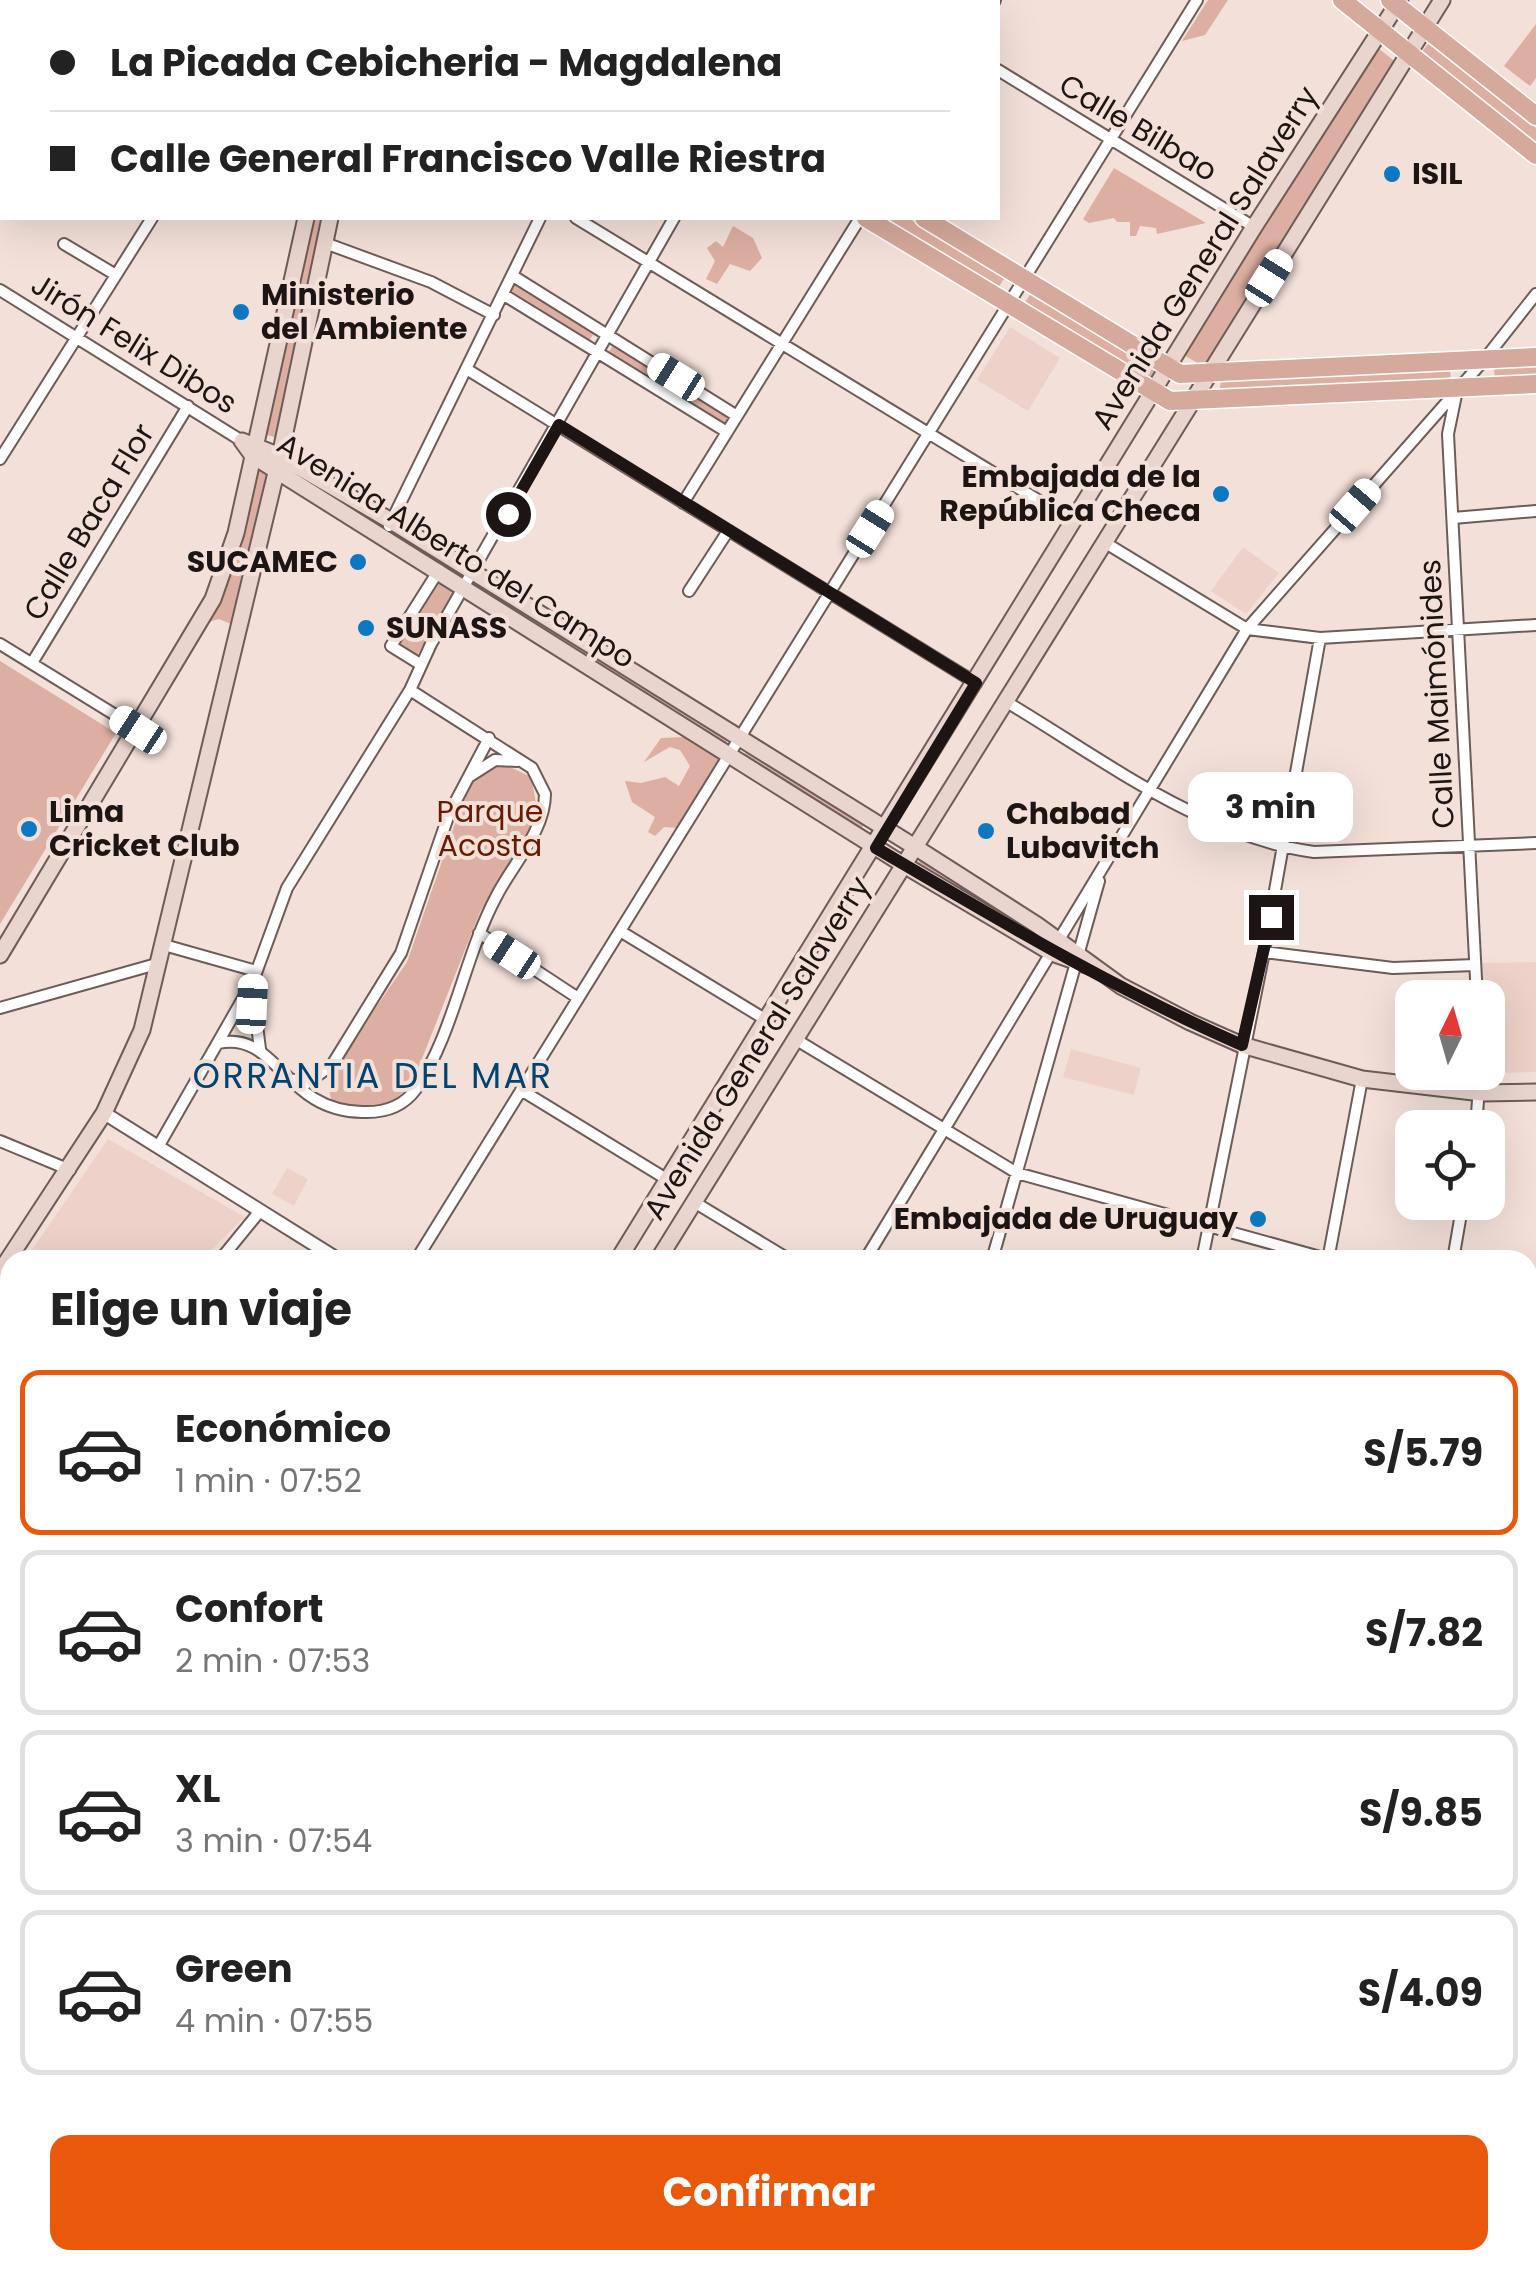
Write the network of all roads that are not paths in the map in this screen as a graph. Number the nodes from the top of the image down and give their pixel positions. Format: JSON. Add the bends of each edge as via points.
{"nodes":[{"id":1,"x":1197,"y":0,"type":"edge"},
{"id":2,"x":1342,"y":0,"type":"edge"},
{"id":3,"x":1442,"y":0,"type":"edge"},
{"id":4,"x":1395,"y":2,"type":"edge"},
{"id":5,"x":1425,"y":28,"type":"junction"},
{"id":6,"x":1381,"y":30,"type":"junction"},
{"id":7,"x":1410,"y":53,"type":"junction"},
{"id":8,"x":1000,"y":71,"type":"edge"},
{"id":9,"x":1533,"y":106,"type":"edge"},
{"id":10,"x":1110,"y":141,"type":"junction"},
{"id":11,"x":1536,"y":154,"type":"edge"},
{"id":12,"x":151,"y":220,"type":"edge"},
{"id":13,"x":306,"y":220,"type":"edge"},
{"id":14,"x":330,"y":220,"type":"edge"},
{"id":15,"x":539,"y":220,"type":"edge"},
{"id":16,"x":579,"y":220,"type":"edge"},
{"id":17,"x":673,"y":220,"type":"edge"},
{"id":18,"x":867,"y":220,"type":"edge"},
{"id":19,"x":870,"y":220,"type":"edge"},
{"id":20,"x":927,"y":220,"type":"edge"},
{"id":21,"x":1254,"y":227,"type":"junction"},
{"id":22,"x":324,"y":243,"type":"junction"},
{"id":23,"x":64,"y":244,"type":"dead end"},
{"id":24,"x":649,"y":261,"type":"junction"},
{"id":25,"x":116,"y":275,"type":"junction"},
{"id":26,"x":513,"y":276,"type":"junction"},
{"id":27,"x":1024,"y":280,"type":"junction"},
{"id":28,"x":0,"y":290,"type":"edge"},
{"id":29,"x":1536,"y":294,"type":"edge"},
{"id":30,"x":504,"y":295,"type":"junction"},
{"id":31,"x":1008,"y":306,"type":"junction"},
{"id":32,"x":494,"y":314,"type":"junction"},
{"id":33,"x":606,"y":334,"type":"junction"},
{"id":34,"x":77,"y":338,"type":"junction"},
{"id":35,"x":782,"y":343,"type":"junction"},
{"id":36,"x":597,"y":352,"type":"junction"},
{"id":37,"x":1536,"y":357,"type":"edge"},
{"id":38,"x":1484,"y":360,"type":"junction"},
{"id":39,"x":1167,"y":369,"type":"junction"},
{"id":40,"x":468,"y":370,"type":"junction"},
{"id":41,"x":1208,"y":376,"type":"junction"},
{"id":42,"x":1536,"y":384,"type":"edge"},
{"id":43,"x":1457,"y":389,"type":"junction"},
{"id":44,"x":1152,"y":394,"type":"junction"},
{"id":45,"x":1190,"y":404,"type":"junction"},
{"id":46,"x":188,"y":406,"type":"junction"},
{"id":47,"x":736,"y":416,"type":"junction"},
{"id":48,"x":262,"y":420,"type":"junction"},
{"id":49,"x":287,"y":425,"type":"junction"},
{"id":50,"x":559,"y":425,"type":"junction"},
{"id":51,"x":727,"y":432,"type":"junction"},
{"id":52,"x":929,"y":434,"type":"junction"},
{"id":53,"x":250,"y":448,"type":"junction"},
{"id":54,"x":0,"y":459,"type":"edge"},
{"id":55,"x":279,"y":462,"type":"junction"},
{"id":56,"x":683,"y":503,"type":"junction"},
{"id":57,"x":1536,"y":511,"type":"edge"},
{"id":58,"x":1453,"y":518,"type":"junction"},
{"id":59,"x":1074,"y":522,"type":"junction"},
{"id":60,"x":388,"y":529,"type":"junction"},
{"id":61,"x":728,"y":530,"type":"junction"},
{"id":62,"x":1104,"y":542,"type":"junction"},
{"id":63,"x":439,"y":570,"type":"junction"},
{"id":64,"x":470,"y":580,"type":"junction"},
{"id":65,"x":689,"y":591,"type":"dead end"},
{"id":66,"x":830,"y":593,"type":"junction"},
{"id":67,"x":213,"y":600,"type":"junction"},
{"id":68,"x":243,"y":609,"type":"junction"},
{"id":69,"x":201,"y":624,"type":"junction"},
{"id":70,"x":1536,"y":625,"type":"edge"},
{"id":71,"x":1247,"y":628,"type":"junction"},
{"id":72,"x":1457,"y":630,"type":"junction"},
{"id":73,"x":238,"y":631,"type":"junction"},
{"id":74,"x":1320,"y":638,"type":"junction"},
{"id":75,"x":0,"y":644,"type":"edge"},
{"id":76,"x":32,"y":663,"type":"junction"},
{"id":77,"x":420,"y":664,"type":"junction"},
{"id":78,"x":976,"y":683,"type":"junction"},
{"id":79,"x":410,"y":690,"type":"junction"},
{"id":80,"x":1005,"y":701,"type":"junction"},
{"id":81,"x":138,"y":730,"type":"junction"},
{"id":82,"x":489,"y":738,"type":"junction"},
{"id":83,"x":740,"y":738,"type":"junction"},
{"id":84,"x":729,"y":755,"type":"junction"},
{"id":85,"x":535,"y":771,"type":"junction"},
{"id":86,"x":461,"y":786,"type":"junction"},
{"id":87,"x":1152,"y":788,"type":"junction"},
{"id":88,"x":886,"y":830,"type":"junction"},
{"id":89,"x":1536,"y":843,"type":"edge"},
{"id":90,"x":1470,"y":845,"type":"junction"},
{"id":91,"x":915,"y":847,"type":"junction"},
{"id":92,"x":876,"y":848,"type":"junction"},
{"id":93,"x":1284,"y":848,"type":"junction"},
{"id":94,"x":904,"y":865,"type":"junction"},
{"id":95,"x":1102,"y":869,"type":"junction"},
{"id":96,"x":620,"y":931,"type":"junction"},
{"id":97,"x":479,"y":933,"type":"junction"},
{"id":98,"x":164,"y":945,"type":"junction"},
{"id":99,"x":1056,"y":947,"type":"junction"},
{"id":100,"x":1264,"y":952,"type":"junction"},
{"id":101,"x":0,"y":955,"type":"edge"},
{"id":102,"x":1082,"y":962,"type":"junction"},
{"id":103,"x":160,"y":963,"type":"junction"},
{"id":104,"x":1475,"y":964,"type":"junction"},
{"id":105,"x":254,"y":976,"type":"junction"},
{"id":106,"x":1475,"y":980,"type":"edge"},
{"id":107,"x":578,"y":998,"type":"junction"},
{"id":108,"x":0,"y":1008,"type":"edge"},
{"id":109,"x":768,"y":1021,"type":"junction"},
{"id":110,"x":795,"y":1039,"type":"junction"},
{"id":111,"x":218,"y":1043,"type":"junction"},
{"id":112,"x":1242,"y":1045,"type":"junction"},
{"id":113,"x":260,"y":1048,"type":"junction"},
{"id":114,"x":283,"y":1074,"type":"junction"},
{"id":115,"x":320,"y":1078,"type":"junction"},
{"id":116,"x":1362,"y":1079,"type":"junction"},
{"id":117,"x":521,"y":1090,"type":"junction"},
{"id":118,"x":1482,"y":1090,"type":"edge"},
{"id":119,"x":1536,"y":1092,"type":"edge"},
{"id":120,"x":1482,"y":1093,"type":"junction"},
{"id":121,"x":330,"y":1108,"type":"junction"},
{"id":122,"x":1479,"y":1110,"type":"edge"},
{"id":123,"x":104,"y":1113,"type":"junction"},
{"id":124,"x":944,"y":1130,"type":"junction"},
{"id":125,"x":0,"y":1141,"type":"edge"},
{"id":126,"x":158,"y":1147,"type":"junction"},
{"id":127,"x":70,"y":1170,"type":"junction"},
{"id":128,"x":1017,"y":1172,"type":"junction"},
{"id":129,"x":668,"y":1180,"type":"junction"},
{"id":130,"x":694,"y":1202,"type":"junction"},
{"id":131,"x":260,"y":1211,"type":"junction"},
{"id":132,"x":1459,"y":1220,"type":"edge"},
{"id":133,"x":1208,"y":1224,"type":"junction"},
{"id":134,"x":15,"y":1250,"type":"edge"},
{"id":135,"x":228,"y":1250,"type":"edge"},
{"id":136,"x":324,"y":1250,"type":"edge"},
{"id":137,"x":422,"y":1250,"type":"edge"},
{"id":138,"x":624,"y":1250,"type":"edge"},
{"id":139,"x":664,"y":1250,"type":"edge"},
{"id":140,"x":773,"y":1250,"type":"edge"},
{"id":141,"x":871,"y":1250,"type":"edge"},
{"id":142,"x":995,"y":1250,"type":"edge"},
{"id":143,"x":1204,"y":1250,"type":"edge"},
{"id":144,"x":1295,"y":1250,"type":"edge"},
{"id":145,"x":1331,"y":1250,"type":"edge"},
{"id":146,"x":1454,"y":1250,"type":"edge"}],
"edges":[{"from":1,"to":10,"type":"street"},
{"from":2,"to":6,"type":"main road"},
{"from":3,"to":5,"type":"main road","name":"Avenida General Salaverry"},
{"from":4,"to":5,"type":"main road"},
{"from":4,"to":6,"type":"main road","name":"Avenida General Salaverry"},
{"from":5,"to":7,"type":"main road","name":"Avenida General Salaverry"},
{"from":5,"to":9,"type":"main road"},
{"from":6,"to":7,"type":"main road"},
{"from":6,"to":21,"type":"main road","name":"Avenida General Salaverry"},
{"from":7,"to":11,"type":"main road"},
{"from":7,"to":41,"type":"main road","name":"Avenida General Salaverry"},
{"from":8,"to":10,"type":"street","name":"Calle Bilbao"},
{"from":10,"to":21,"type":"street","name":"Calle Bilbao"},
{"from":10,"to":27,"type":"street"},
{"from":12,"to":25,"type":"street"},
{"from":13,"to":48,"type":"main road"},
{"from":14,"to":22,"type":"main road"},
{"from":15,"to":26,"type":"street"},
{"from":16,"to":24,"type":"street"},
{"from":17,"to":24,"type":"street"},
{"from":18,"to":35,"type":"street"},
{"from":19,"to":31,"type":"main road"},
{"from":20,"to":27,"type":"main road"},
{"from":21,"to":39,"type":"main road","name":"Avenida General Salaverry"},
{"from":22,"to":32,"type":"street","via":[[421,278]]},
{"from":22,"to":49,"type":"main road"},
{"from":23,"to":25,"type":"street"},
{"from":24,"to":33,"type":"street"},
{"from":24,"to":35,"type":"street"},
{"from":25,"to":34,"type":"street"},
{"from":26,"to":30,"type":"street"},
{"from":26,"to":33,"type":"street"},
{"from":27,"to":31,"type":"street"},
{"from":27,"to":39,"type":"main road"},
{"from":28,"to":34,"type":"street","name":"Jirón Felix Dibos"},
{"from":29,"to":38,"type":"street"},
{"from":30,"to":32,"type":"street"},
{"from":30,"to":36,"type":"street"},
{"from":31,"to":44,"type":"main road"},
{"from":31,"to":52,"type":"street"},
{"from":32,"to":40,"type":"street"},
{"from":33,"to":36,"type":"street"},
{"from":33,"to":47,"type":"street"},
{"from":34,"to":46,"type":"street","name":"Jirón Felix Dibos"},
{"from":34,"to":54,"type":"street"},
{"from":35,"to":47,"type":"street"},
{"from":35,"to":52,"type":"street"},
{"from":36,"to":50,"type":"street"},
{"from":36,"to":51,"type":"street"},
{"from":37,"to":38,"type":"main road"},
{"from":38,"to":41,"type":"main road"},
{"from":38,"to":43,"type":"street"},
{"from":39,"to":41,"type":"main road"},
{"from":39,"to":44,"type":"main road","name":"Avenida General Salaverry"},
{"from":40,"to":50,"type":"street"},
{"from":40,"to":60,"type":"street"},
{"from":41,"to":45,"type":"main road","name":"Avenida General Salaverry"},
{"from":42,"to":43,"type":"main road"},
{"from":43,"to":45,"type":"main road"},
{"from":43,"to":58,"type":"street","name":"Calle Maimónides","via":[[1448,434]]},
{"from":43,"to":71,"type":"street"},
{"from":44,"to":45,"type":"main road"},
{"from":44,"to":59,"type":"main road","name":"Avenida General Salaverry"},
{"from":45,"to":62,"type":"main road","name":"Avenida General Salaverry"},
{"from":46,"to":53,"type":"street","name":"Jirón Felix Dibos"},
{"from":46,"to":76,"type":"street","name":"Calle Baca Flor"},
{"from":47,"to":51,"type":"street"},
{"from":48,"to":49,"type":"main road","via":[[272,433]]},
{"from":48,"to":53,"type":"main road"},
{"from":49,"to":55,"type":"main road"},
{"from":50,"to":56,"type":"street"},
{"from":50,"to":64,"type":"street"},
{"from":51,"to":56,"type":"street"},
{"from":52,"to":59,"type":"street"},
{"from":52,"to":66,"type":"street"},
{"from":53,"to":55,"type":"main road","name":"Avenida Alberto del Campo"},
{"from":53,"to":67,"type":"main road","via":[[236,533]]},
{"from":55,"to":60,"type":"main road","name":"Avenida Alberto del Campo"},
{"from":55,"to":68,"type":"main road"},
{"from":56,"to":61,"type":"street"},
{"from":57,"to":58,"type":"street"},
{"from":58,"to":72,"type":"street","name":"Calle Maimónides"},
{"from":59,"to":78,"type":"main road","name":"Avenida General Salaverry"},
{"from":60,"to":63,"type":"main road","name":"Avenida Alberto del Campo"},
{"from":60,"to":64,"type":"main road","name":"Avenida Alberto del Campo"},
{"from":61,"to":65,"type":"street"},
{"from":61,"to":66,"type":"street"},
{"from":62,"to":71,"type":"street"},
{"from":62,"to":80,"type":"main road","name":"Avenida General Salaverry"},
{"from":63,"to":64,"type":"main road","name":"Avenida Alberto del Campo"},
{"from":63,"to":77,"type":"street","via":[[391,646]]},
{"from":64,"to":77,"type":"street"},
{"from":64,"to":83,"type":"main road","name":"Avenida Alberto del Campo"},
{"from":64,"to":84,"type":"main road","name":"Avenida Alberto del Campo"},
{"from":66,"to":78,"type":"street"},
{"from":66,"to":83,"type":"street"},
{"from":67,"to":68,"type":"main road","via":[[224,611]]},
{"from":67,"to":69,"type":"main road"},
{"from":68,"to":73,"type":"main road"},
{"from":69,"to":73,"type":"main road","via":[[219,618]]},
{"from":69,"to":81,"type":"main road"},
{"from":70,"to":72,"type":"street"},
{"from":71,"to":74,"type":"street"},
{"from":71,"to":87,"type":"street"},
{"from":72,"to":74,"type":"street"},
{"from":72,"to":90,"type":"street","name":"Calle Maimónides"},
{"from":73,"to":98,"type":"main road"},
{"from":74,"to":93,"type":"street"},
{"from":75,"to":76,"type":"street"},
{"from":76,"to":81,"type":"street"},
{"from":77,"to":79,"type":"street"},
{"from":78,"to":88,"type":"main road","name":"Avenida General Salaverry"},
{"from":79,"to":82,"type":"street"},
{"from":79,"to":105,"type":"street","via":[[287,888]]},
{"from":80,"to":87,"type":"street"},
{"from":80,"to":91,"type":"main road","name":"Avenida General Salaverry"},
{"from":81,"to":101,"type":"main road"},
{"from":82,"to":85,"type":"street"},
{"from":82,"to":86,"type":"street"},
{"from":83,"to":84,"type":"street"},
{"from":83,"to":88,"type":"main road","name":"Avenida Alberto del Campo"},
{"from":84,"to":92,"type":"main road","name":"Avenida Alberto del Campo"},
{"from":84,"to":96,"type":"street"},
{"from":85,"to":86,"type":"street","via":[[495,760]]},
{"from":85,"to":97,"type":"street","via":[[545,794],[543,814]]},
{"from":86,"to":115,"type":"street","via":[[408,940]]},
{"from":87,"to":93,"type":"street","via":[[1218,828]]},
{"from":87,"to":95,"type":"street"},
{"from":88,"to":91,"type":"main road","name":"Avenida Alberto del Campo"},
{"from":88,"to":92,"type":"main road","name":"Avenida General Salaverry"},
{"from":89,"to":90,"type":"street"},
{"from":90,"to":93,"type":"street"},
{"from":90,"to":104,"type":"street","name":"Calle Maimónides"},
{"from":91,"to":94,"type":"main road","name":"Avenida General Salaverry"},
{"from":91,"to":99,"type":"main road","name":"Avenida Alberto del Campo"},
{"from":92,"to":94,"type":"main road","name":"Avenida Alberto del Campo"},
{"from":92,"to":109,"type":"main road","name":"Avenida General Salaverry"},
{"from":93,"to":100,"type":"street"},
{"from":94,"to":99,"type":"main road","name":"Avenida Alberto del Campo"},
{"from":94,"to":110,"type":"main road","name":"Avenida General Salaverry"},
{"from":95,"to":99,"type":"street"},
{"from":95,"to":102,"type":"street"},
{"from":96,"to":107,"type":"street"},
{"from":96,"to":109,"type":"street"},
{"from":97,"to":107,"type":"street"},
{"from":97,"to":121,"type":"street","via":[[416,1088],[391,1109]]},
{"from":98,"to":103,"type":"main road"},
{"from":98,"to":105,"type":"street"},
{"from":99,"to":102,"type":"main road","name":"Avenida Alberto del Campo"},
{"from":99,"to":124,"type":"street"},
{"from":100,"to":104,"type":"street","via":[[1393,968]]},
{"from":100,"to":112,"type":"street"},
{"from":102,"to":112,"type":"main road","name":"Avenida Alberto del Campo"},
{"from":102,"to":128,"type":"street"},
{"from":103,"to":108,"type":"street"},
{"from":103,"to":123,"type":"main road","via":[[134,1054]]},
{"from":104,"to":106,"type":"street","name":"Calle Maimónides"},
{"from":105,"to":111,"type":"street"},
{"from":105,"to":113,"type":"street"},
{"from":107,"to":117,"type":"street"},
{"from":109,"to":129,"type":"main road","name":"Avenida General Salaverry"},
{"from":110,"to":124,"type":"street"},
{"from":110,"to":130,"type":"main road","name":"Avenida General Salaverry"},
{"from":111,"to":113,"type":"street"},
{"from":111,"to":126,"type":"street"},
{"from":112,"to":116,"type":"main road","name":"Avenida Alberto del Campo"},
{"from":112,"to":133,"type":"street"},
{"from":113,"to":114,"type":"street"},
{"from":114,"to":115,"type":"street","via":[[300,1082]]},
{"from":114,"to":121,"type":"street","via":[[304,1096]]},
{"from":115,"to":121,"type":"street","via":[[316,1095]]},
{"from":116,"to":120,"type":"main road","name":"Avenida Alberto del Campo"},
{"from":116,"to":145,"type":"street"},
{"from":117,"to":129,"type":"street"},
{"from":117,"to":137,"type":"street"},
{"from":118,"to":120,"type":"street"},
{"from":119,"to":120,"type":"main road","name":"Avenida Alberto del Campo"},
{"from":120,"to":122,"type":"street"},
{"from":123,"to":126,"type":"street"},
{"from":123,"to":127,"type":"main road"},
{"from":124,"to":128,"type":"street"},
{"from":124,"to":141,"type":"street"},
{"from":125,"to":127,"type":"street"},
{"from":126,"to":131,"type":"street"},
{"from":127,"to":134,"type":"main road"},
{"from":128,"to":133,"type":"street"},
{"from":128,"to":142,"type":"street"},
{"from":129,"to":138,"type":"main road","name":"Avenida General Salaverry"},
{"from":130,"to":139,"type":"main road","name":"Avenida General Salaverry"},
{"from":130,"to":140,"type":"street"},
{"from":131,"to":135,"type":"street"},
{"from":131,"to":136,"type":"street"},
{"from":132,"to":146,"type":"street"},
{"from":133,"to":143,"type":"street"},
{"from":133,"to":144,"type":"street"}]}
